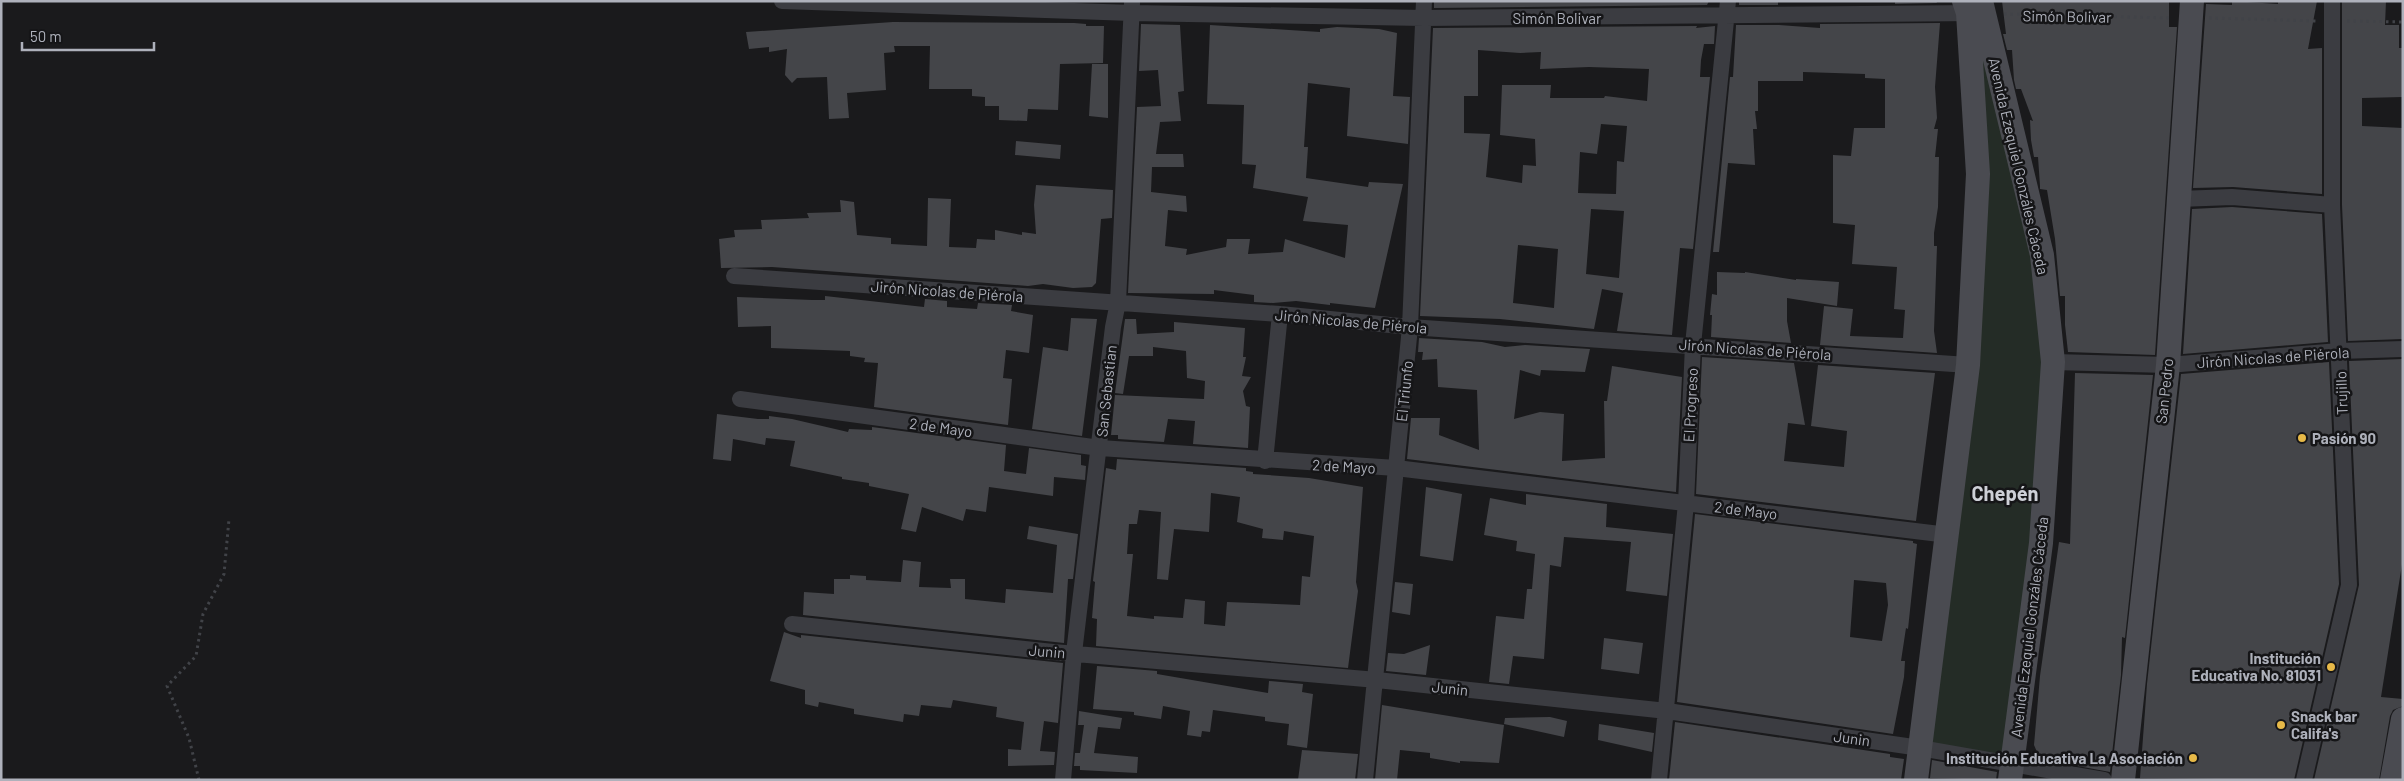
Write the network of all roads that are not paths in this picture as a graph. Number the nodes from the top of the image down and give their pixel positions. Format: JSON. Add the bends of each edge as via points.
{"nodes":[{"id":1,"x":782,"y":1,"type":"edge"},
{"id":2,"x":1424,"y":1,"type":"edge"},
{"id":3,"x":2332,"y":1,"type":"edge"},
{"id":4,"x":1132,"y":7,"type":"edge"},
{"id":5,"x":1974,"y":7,"type":"edge"},
{"id":6,"x":1727,"y":9,"type":"edge"},
{"id":7,"x":2191,"y":10,"type":"edge"},
{"id":8,"x":1424,"y":18,"type":"junction"},
{"id":9,"x":2179,"y":200,"type":"junction"},
{"id":10,"x":2332,"y":205,"type":"junction"},
{"id":11,"x":734,"y":276,"type":"dead end"},
{"id":12,"x":1118,"y":302,"type":"junction"},
{"id":13,"x":1280,"y":314,"type":"junction"},
{"id":14,"x":1410,"y":328,"type":"junction"},
{"id":15,"x":1693,"y":345,"type":"junction"},
{"id":16,"x":2403,"y":349,"type":"edge"},
{"id":17,"x":2339,"y":351,"type":"junction"},
{"id":18,"x":2053,"y":362,"type":"junction"},
{"id":19,"x":2168,"y":364,"type":"junction"},
{"id":20,"x":1968,"y":365,"type":"junction"},
{"id":21,"x":740,"y":399,"type":"dead end"},
{"id":22,"x":1100,"y":448,"type":"junction"},
{"id":23,"x":1265,"y":461,"type":"junction"},
{"id":24,"x":1396,"y":468,"type":"junction"},
{"id":25,"x":1686,"y":503,"type":"junction"},
{"id":26,"x":1948,"y":535,"type":"junction"},
{"id":27,"x":792,"y":624,"type":"dead end"},
{"id":28,"x":1074,"y":653,"type":"junction"},
{"id":29,"x":1377,"y":680,"type":"junction"},
{"id":30,"x":1667,"y":712,"type":"junction"},
{"id":31,"x":2403,"y":718,"type":"edge"},
{"id":32,"x":1920,"y":748,"type":"junction"},
{"id":33,"x":2011,"y":772,"type":"edge"},
{"id":34,"x":1063,"y":780,"type":"edge"},
{"id":35,"x":1365,"y":780,"type":"edge"},
{"id":36,"x":1659,"y":780,"type":"edge"},
{"id":37,"x":1916,"y":780,"type":"edge"},
{"id":38,"x":2104,"y":780,"type":"edge"},
{"id":39,"x":2123,"y":780,"type":"edge"},
{"id":40,"x":2304,"y":780,"type":"edge"},
{"id":41,"x":2392,"y":780,"type":"edge"}],
"edges":[{"from":1,"to":4,"type":"street","name":"Simón Bolivar"},
{"from":2,"to":8,"type":"street","name":"El Triunfo"},
{"from":3,"to":10,"type":"street","name":"Trujillo"},
{"from":4,"to":8,"type":"street","name":"Simón Bolivar"},
{"from":4,"to":12,"type":"street","name":"San Sebastian"},
{"from":5,"to":6,"type":"street","name":"Simón Bolivar"},
{"from":5,"to":18,"type":"main road","name":"Avenida Ezequiel Gonzáles Cáceda","via":[[2042,255]]},
{"from":5,"to":20,"type":"main road","name":"Avenida Ezequiel Gonzáles Cáceda","via":[[1978,174]]},
{"from":6,"to":8,"type":"street","name":"Simón Bolivar"},
{"from":6,"to":15,"type":"street","name":"El Progreso"},
{"from":7,"to":9,"type":"main road","name":"San Pedro"},
{"from":8,"to":14,"type":"street","name":"El Triunfo"},
{"from":9,"to":10,"type":"street","via":[[2232,197]]},
{"from":9,"to":19,"type":"main road","name":"San Pedro"},
{"from":10,"to":17,"type":"street","name":"Trujillo"},
{"from":11,"to":12,"type":"street","name":"Jirón Nicolas de Piérola"},
{"from":12,"to":13,"type":"street","name":"Jirón Nicolas de Piérola"},
{"from":12,"to":22,"type":"street","name":"San Sebastian"},
{"from":13,"to":14,"type":"street","name":"Jirón Nicolas de Piérola"},
{"from":13,"to":23,"type":"street"},
{"from":14,"to":15,"type":"street","name":"Jirón Nicolas de Piérola"},
{"from":14,"to":24,"type":"street","name":"El Triunfo"},
{"from":15,"to":20,"type":"street","name":"Jirón Nicolas de Piérola"},
{"from":15,"to":25,"type":"street","name":"El Progreso"},
{"from":16,"to":17,"type":"street","name":"Jirón Nicolas de Piérola"},
{"from":17,"to":19,"type":"street","name":"Jirón Nicolas de Piérola"},
{"from":17,"to":40,"type":"street","name":"Trujillo","via":[[2349,585]]},
{"from":18,"to":19,"type":"street","name":"Jirón Nicolas de Piérola"},
{"from":18,"to":33,"type":"main road","name":"Avenida Ezequiel Gonzáles Cáceda","via":[[2041,543]]},
{"from":19,"to":39,"type":"main road","name":"San Pedro"},
{"from":20,"to":26,"type":"main road","name":"Avenida Ezequiel Gonzáles Cáceda"},
{"from":21,"to":22,"type":"street","name":"2 de Mayo"},
{"from":22,"to":23,"type":"street","name":"2 de Mayo"},
{"from":22,"to":28,"type":"street","name":"San Sebastian"},
{"from":23,"to":24,"type":"street","name":"2 de Mayo"},
{"from":24,"to":25,"type":"street","name":"2 de Mayo"},
{"from":24,"to":29,"type":"street","name":"El Triunfo"},
{"from":25,"to":26,"type":"street","name":"2 de Mayo"},
{"from":25,"to":30,"type":"street","name":"El Progreso"},
{"from":26,"to":32,"type":"main road","name":"Avenida Ezequiel Gonzáles Cáceda"},
{"from":27,"to":28,"type":"street","name":"Junin"},
{"from":28,"to":29,"type":"street","name":"Junin"},
{"from":28,"to":34,"type":"street","name":"San Sebastian"},
{"from":29,"to":30,"type":"street","name":"Junin"},
{"from":29,"to":35,"type":"street","name":"El Triunfo"},
{"from":30,"to":32,"type":"street","name":"Junin"},
{"from":30,"to":36,"type":"street","name":"El Progreso"},
{"from":31,"to":41,"type":"main road"},
{"from":32,"to":33,"type":"street","name":"Junin"},
{"from":32,"to":37,"type":"main road","name":"Avenida Ezequiel Gonzáles Cáceda"},
{"from":33,"to":38,"type":"street","name":"Junin"}]}
